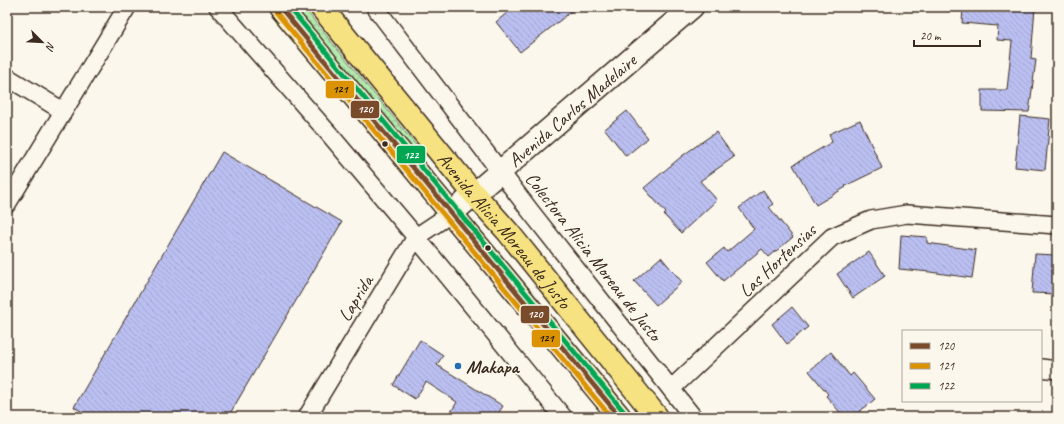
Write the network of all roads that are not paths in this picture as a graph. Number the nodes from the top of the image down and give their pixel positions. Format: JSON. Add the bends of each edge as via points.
{"nodes":[{"id":1,"x":127,"y":7,"type":"edge"},
{"id":2,"x":218,"y":7,"type":"edge"},
{"id":3,"x":280,"y":7,"type":"edge"},
{"id":4,"x":322,"y":7,"type":"edge"},
{"id":5,"x":374,"y":7,"type":"edge"},
{"id":6,"x":692,"y":7,"type":"edge"},
{"id":7,"x":7,"y":77,"type":"edge"},
{"id":8,"x":63,"y":112,"type":"junction"},
{"id":9,"x":501,"y":171,"type":"junction"},
{"id":10,"x":474,"y":194,"type":"junction"},
{"id":11,"x":7,"y":204,"type":"edge"},
{"id":12,"x":452,"y":213,"type":"junction"},
{"id":13,"x":1057,"y":225,"type":"edge"},
{"id":14,"x":416,"y":237,"type":"junction"},
{"id":15,"x":1042,"y":368,"type":"edge"},
{"id":16,"x":1057,"y":370,"type":"edge"},
{"id":17,"x":671,"y":388,"type":"junction"},
{"id":18,"x":307,"y":417,"type":"edge"},
{"id":19,"x":563,"y":417,"type":"edge"},
{"id":20,"x":620,"y":417,"type":"edge"},
{"id":21,"x":657,"y":417,"type":"edge"},
{"id":22,"x":693,"y":417,"type":"edge"}],
"edges":[{"from":1,"to":8,"type":"street"},
{"from":2,"to":14,"type":"street"},
{"from":3,"to":12,"type":"main road","name":"Avenida Alicia Moreau de Justo"},
{"from":4,"to":10,"type":"main road","name":"Avenida Alicia Moreau de Justo"},
{"from":5,"to":9,"type":"street","name":"Colectora Alicia Moreau de Justo"},
{"from":6,"to":9,"type":"main road","name":"Avenida Carlos Madelaire"},
{"from":7,"to":8,"type":"street"},
{"from":8,"to":11,"type":"street"},
{"from":9,"to":10,"type":"main road","name":"Avenida Carlos Madelaire"},
{"from":9,"to":17,"type":"street","name":"Colectora Alicia Moreau de Justo"},
{"from":10,"to":12,"type":"main road","name":"Avenida Carlos Madelaire"},
{"from":10,"to":21,"type":"main road","name":"Avenida Alicia Moreau de Justo","via":[[508,232]]},
{"from":12,"to":14,"type":"street","name":"Laprida"},
{"from":12,"to":20,"type":"main road","name":"Avenida Alicia Moreau de Justo"},
{"from":13,"to":17,"type":"street","name":"Las Hortensias","via":[[907,214],[871,220],[832,237]]},
{"from":14,"to":18,"type":"street","name":"Laprida"},
{"from":14,"to":19,"type":"street"},
{"from":15,"to":16,"type":"street"},
{"from":17,"to":22,"type":"street","name":"Colectora Alicia Moreau de Justo"}]}
